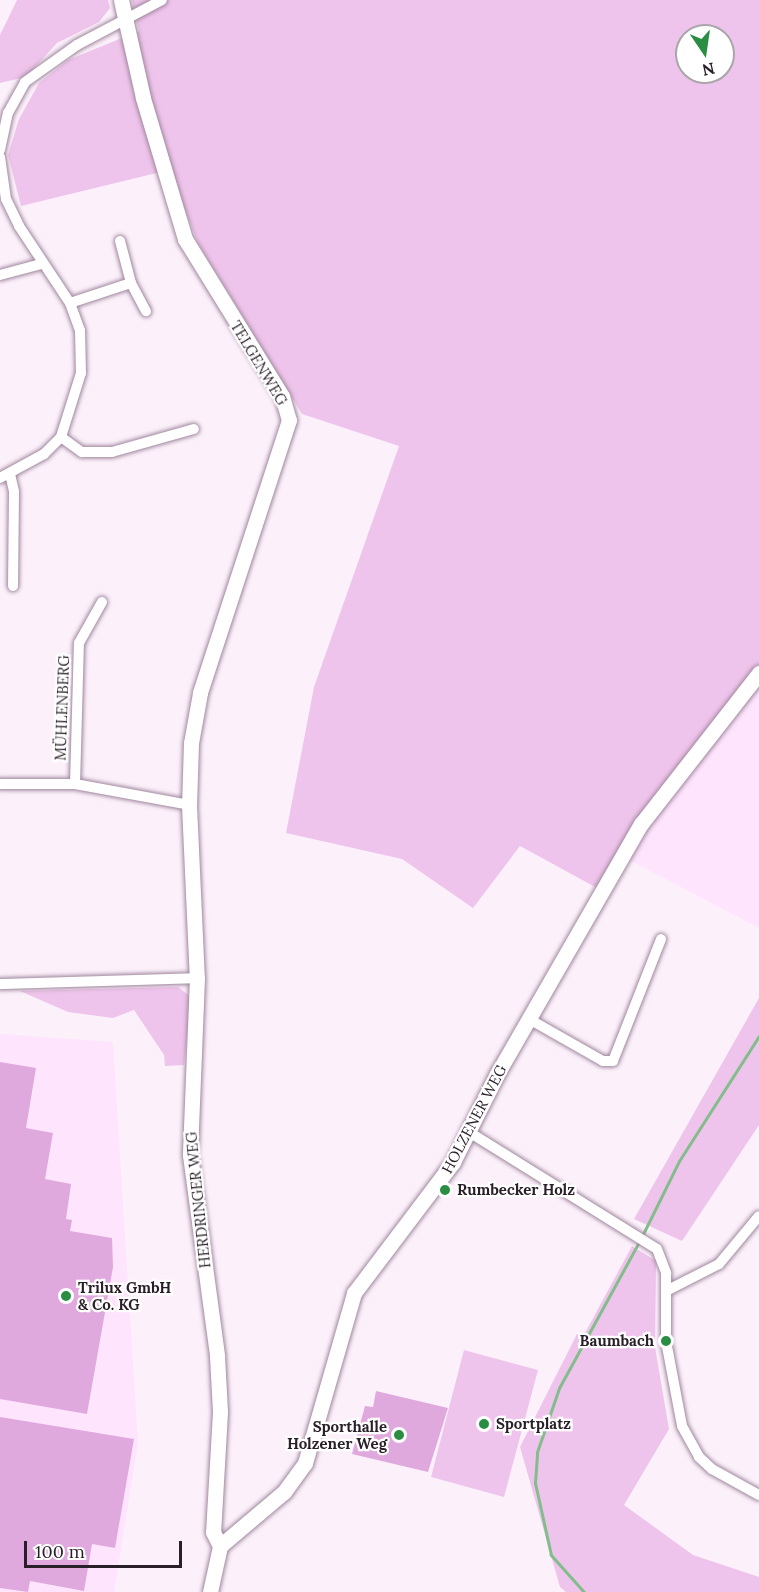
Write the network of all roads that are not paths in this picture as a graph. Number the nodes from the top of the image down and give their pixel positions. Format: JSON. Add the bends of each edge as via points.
{"nodes":[{"id":1,"x":121,"y":0,"type":"edge"},
{"id":2,"x":162,"y":0,"type":"edge"},
{"id":3,"x":126,"y":19,"type":"junction"},
{"id":4,"x":0,"y":150,"type":"edge"},
{"id":5,"x":0,"y":157,"type":"edge"},
{"id":6,"x":120,"y":241,"type":"dead end"},
{"id":7,"x":41,"y":264,"type":"junction"},
{"id":8,"x":0,"y":275,"type":"edge"},
{"id":9,"x":131,"y":283,"type":"junction"},
{"id":10,"x":70,"y":303,"type":"junction"},
{"id":11,"x":146,"y":311,"type":"dead end"},
{"id":12,"x":194,"y":429,"type":"dead end"},
{"id":13,"x":61,"y":437,"type":"junction"},
{"id":14,"x":5,"y":476,"type":"edge"},
{"id":15,"x":13,"y":586,"type":"dead end"},
{"id":16,"x":102,"y":602,"type":"dead end"},
{"id":17,"x":759,"y":673,"type":"edge"},
{"id":18,"x":0,"y":784,"type":"edge"},
{"id":19,"x":75,"y":784,"type":"junction"},
{"id":20,"x":189,"y":805,"type":"junction"},
{"id":21,"x":661,"y":939,"type":"dead end"},
{"id":22,"x":197,"y":978,"type":"junction"},
{"id":23,"x":0,"y":984,"type":"edge"},
{"id":24,"x":529,"y":1019,"type":"junction"},
{"id":25,"x":469,"y":1132,"type":"junction"},
{"id":26,"x":759,"y":1216,"type":"edge"},
{"id":27,"x":668,"y":1290,"type":"junction"},
{"id":28,"x":759,"y":1495,"type":"edge"},
{"id":29,"x":220,"y":1546,"type":"junction"},
{"id":30,"x":210,"y":1592,"type":"edge"}],
"edges":[{"from":1,"to":3,"type":"main road","name":"TELGENWEG"},
{"from":2,"to":3,"type":"street"},
{"from":3,"to":4,"type":"street","via":[[77,45],[25,82],[8,112]]},
{"from":3,"to":20,"type":"main road","name":"TELGENWEG","via":[[143,98],[185,239],[282,396],[289,420],[200,693],[191,744]]},
{"from":5,"to":7,"type":"street","via":[[6,199]]},
{"from":6,"to":9,"type":"street"},
{"from":7,"to":8,"type":"street"},
{"from":7,"to":10,"type":"street"},
{"from":9,"to":10,"type":"street"},
{"from":9,"to":11,"type":"street"},
{"from":10,"to":13,"type":"street","via":[[80,330],[81,373]]},
{"from":12,"to":13,"type":"street","via":[[112,452],[82,452]]},
{"from":13,"to":14,"type":"street","via":[[44,454]]},
{"from":14,"to":15,"type":"street","via":[[14,492]]},
{"from":16,"to":19,"type":"street","name":"MÜHLENBERG","via":[[79,643]]},
{"from":17,"to":24,"type":"main road","name":"HOLZENER WEG","via":[[641,824]]},
{"from":18,"to":19,"type":"street","name":"MÜHLENBERG"},
{"from":19,"to":20,"type":"street","name":"MÜHLENBERG"},
{"from":20,"to":22,"type":"main road","name":"HERDRINGER WEG"},
{"from":21,"to":24,"type":"street","via":[[613,1061],[603,1061]]},
{"from":22,"to":23,"type":"street"},
{"from":22,"to":29,"type":"main road","name":"HERDRINGER WEG","via":[[190,1155],[217,1356],[220,1412],[213,1532]]},
{"from":24,"to":25,"type":"main road","name":"HOLZENER WEG"},
{"from":25,"to":27,"type":"street","via":[[657,1249]]},
{"from":25,"to":29,"type":"main road","name":"HOLZENER WEG","via":[[439,1184],[354,1293],[298,1476]]},
{"from":26,"to":27,"type":"street","via":[[719,1264]]},
{"from":27,"to":28,"type":"street","via":[[666,1341],[682,1426],[699,1457],[712,1469]]},
{"from":29,"to":30,"type":"main road","name":"HERDRINGER WEG"}]}
